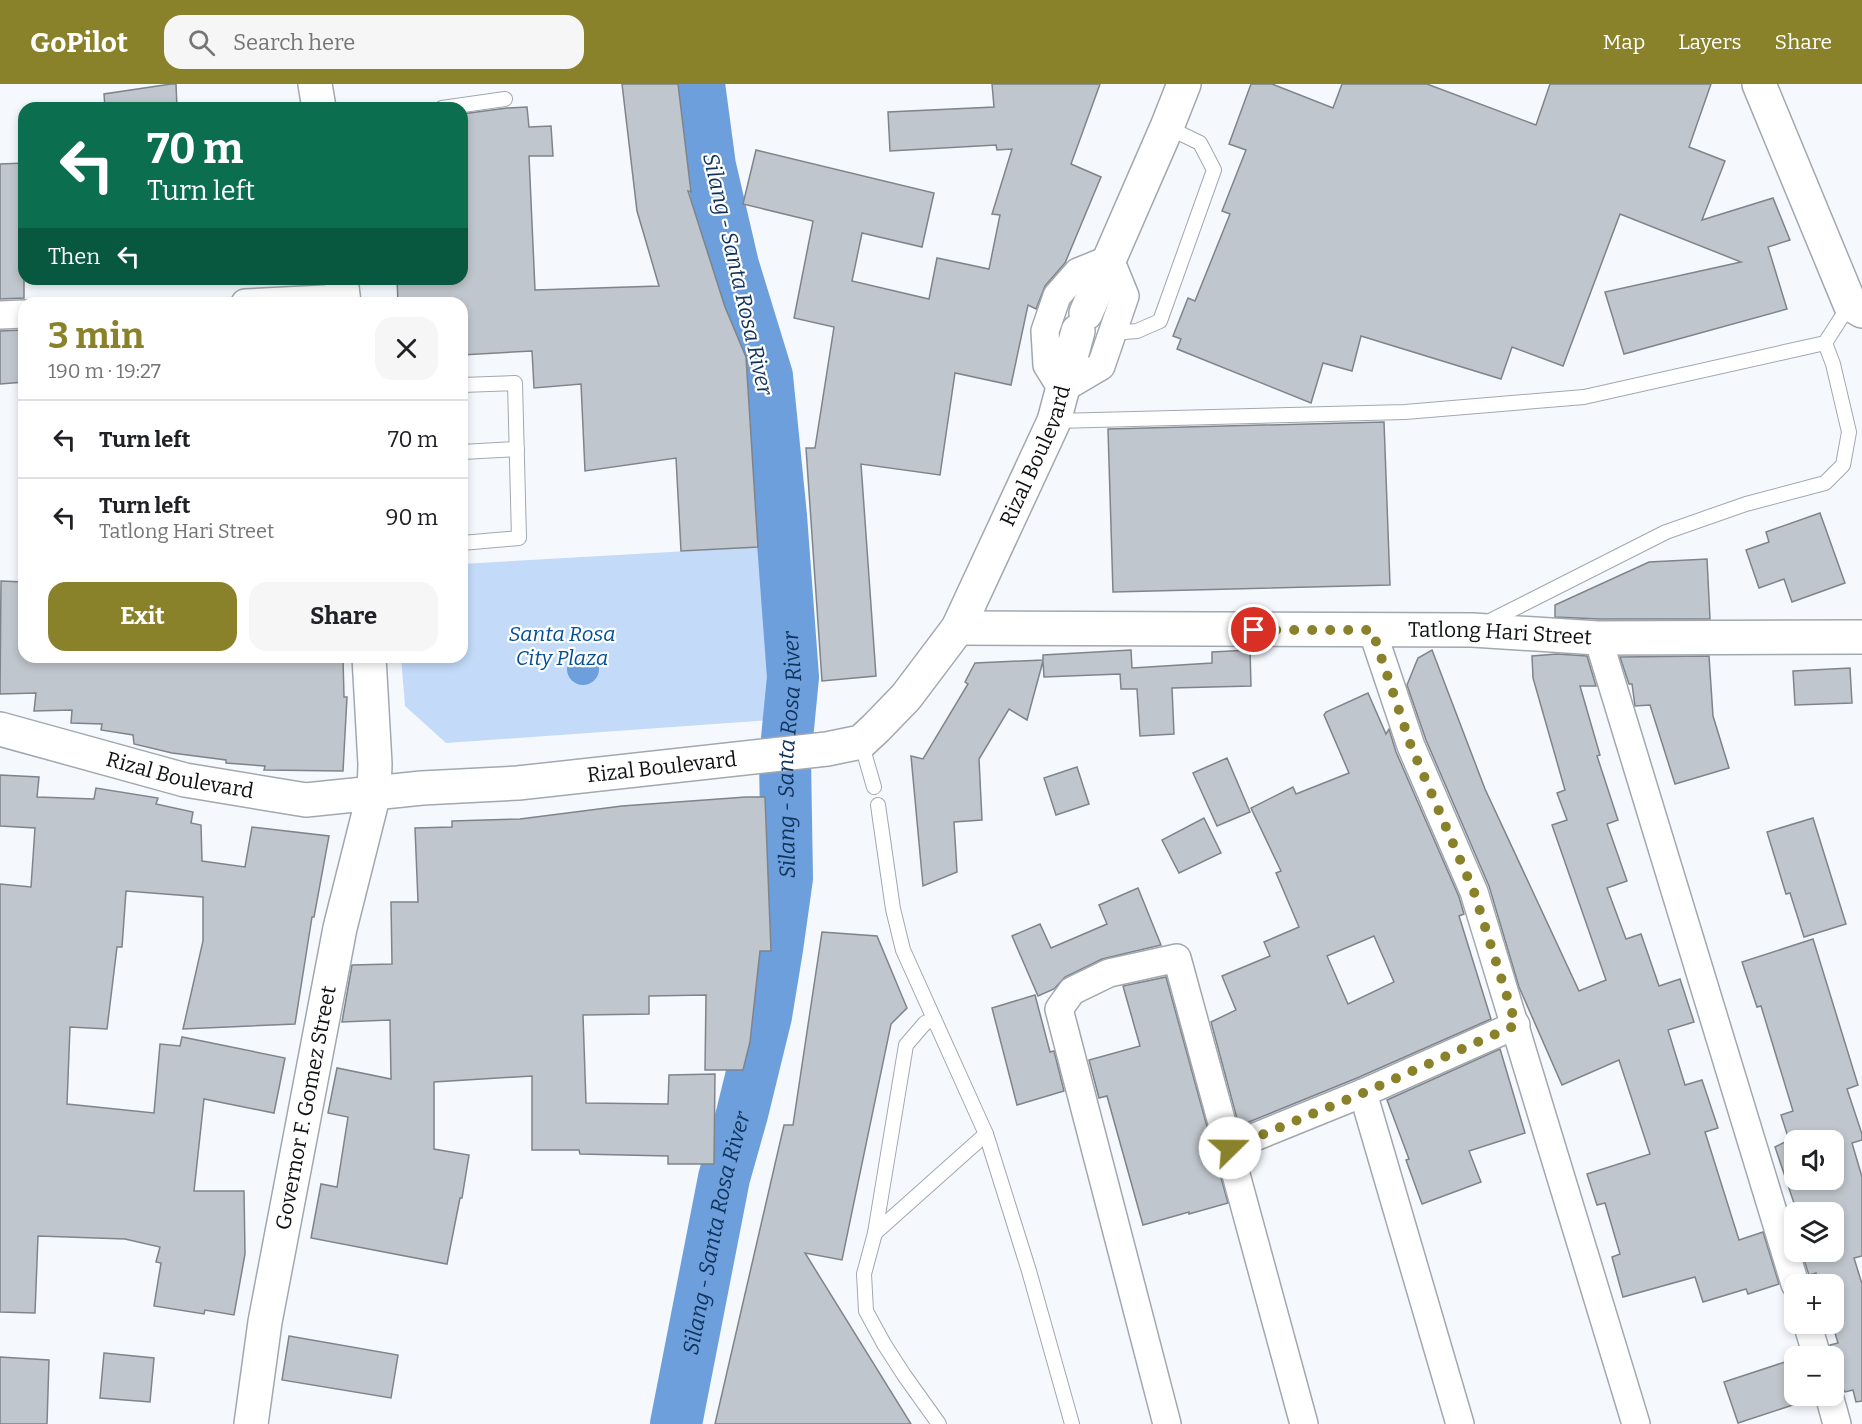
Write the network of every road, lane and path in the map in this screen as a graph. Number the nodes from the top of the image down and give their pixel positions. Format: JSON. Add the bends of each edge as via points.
{"nodes":[{"id":1,"x":315,"y":84,"type":"edge"},
{"id":2,"x":1184,"y":84,"type":"edge"},
{"id":3,"x":1765,"y":86,"type":"edge"},
{"id":4,"x":505,"y":99,"type":"dead end"},
{"id":5,"x":318,"y":102,"type":"edge"},
{"id":6,"x":468,"y":104,"type":"edge"},
{"id":7,"x":1167,"y":127,"type":"junction"},
{"id":8,"x":1110,"y":259,"type":"junction"},
{"id":9,"x":343,"y":293,"type":"edge"},
{"id":10,"x":304,"y":297,"type":"edge"},
{"id":11,"x":1856,"y":308,"type":"edge"},
{"id":12,"x":18,"y":314,"type":"edge"},
{"id":13,"x":0,"y":315,"type":"edge"},
{"id":14,"x":1112,"y":333,"type":"junction"},
{"id":15,"x":1825,"y":344,"type":"junction"},
{"id":16,"x":468,"y":385,"type":"edge"},
{"id":17,"x":1062,"y":389,"type":"junction"},
{"id":18,"x":1054,"y":421,"type":"junction"},
{"id":19,"x":517,"y":449,"type":"junction"},
{"id":20,"x":468,"y":453,"type":"edge"},
{"id":21,"x":468,"y":542,"type":"edge"},
{"id":22,"x":958,"y":628,"type":"junction"},
{"id":23,"x":1372,"y":630,"type":"junction"},
{"id":24,"x":1472,"y":630,"type":"junction"},
{"id":25,"x":1862,"y":637,"type":"edge"},
{"id":26,"x":1598,"y":638,"type":"junction"},
{"id":27,"x":369,"y":663,"type":"edge"},
{"id":28,"x":0,"y":729,"type":"edge"},
{"id":29,"x":861,"y":742,"type":"junction"},
{"id":30,"x":874,"y":787,"type":"dead end"},
{"id":31,"x":374,"y":793,"type":"junction"},
{"id":32,"x":878,"y":804,"type":"dead end"},
{"id":33,"x":934,"y":1019,"type":"junction"},
{"id":34,"x":1516,"y":1025,"type":"junction"},
{"id":35,"x":1363,"y":1093,"type":"junction"},
{"id":36,"x":986,"y":1134,"type":"junction"},
{"id":37,"x":1230,"y":1148,"type":"junction"},
{"id":38,"x":875,"y":1233,"type":"junction"},
{"id":39,"x":1792,"y":1274,"type":"edge"},
{"id":40,"x":1832,"y":1406,"type":"edge"},
{"id":41,"x":252,"y":1424,"type":"edge"},
{"id":42,"x":939,"y":1424,"type":"edge"},
{"id":43,"x":1072,"y":1424,"type":"edge"},
{"id":44,"x":1167,"y":1424,"type":"edge"},
{"id":45,"x":1304,"y":1424,"type":"edge"},
{"id":46,"x":1460,"y":1424,"type":"edge"},
{"id":47,"x":1636,"y":1424,"type":"edge"},
{"id":48,"x":1837,"y":1424,"type":"edge"}],
"edges":[{"from":1,"to":5,"type":"main road"},
{"from":2,"to":7,"type":"main road","name":"Rizal Boulevard"},
{"from":3,"to":11,"type":"main road"},
{"from":4,"to":6,"type":"lane"},
{"from":7,"to":8,"type":"main road","name":"Rizal Boulevard"},
{"from":7,"to":14,"type":"lane","via":[[1200,143],[1214,170],[1160,321],[1137,331]]},
{"from":8,"to":14,"type":"street","via":[[1125,296]]},
{"from":8,"to":17,"type":"main road","name":"Rizal Boulevard","via":[[1082,322]]},
{"from":8,"to":17,"type":"street","via":[[1078,272],[1057,296],[1045,331],[1047,365]]},
{"from":9,"to":10,"type":"street"},
{"from":11,"to":15,"type":"lane"},
{"from":12,"to":13,"type":"street"},
{"from":14,"to":17,"type":"street","via":[[1101,366]]},
{"from":15,"to":18,"type":"lane","via":[[1584,397],[1405,412]]},
{"from":15,"to":24,"type":"lane","via":[[1849,432],[1843,465],[1825,483],[1746,504],[1666,532]]},
{"from":16,"to":19,"type":"lane","via":[[515,383]]},
{"from":17,"to":18,"type":"main road","name":"Rizal Boulevard"},
{"from":18,"to":22,"type":"main road","name":"Rizal Boulevard"},
{"from":19,"to":20,"type":"lane"},
{"from":19,"to":21,"type":"lane","via":[[519,538]]},
{"from":22,"to":23,"type":"main road","name":"Tatlong Hari Street"},
{"from":22,"to":29,"type":"main road","name":"Rizal Boulevard","via":[[906,697]]},
{"from":23,"to":24,"type":"main road","name":"Tatlong Hari Street"},
{"from":23,"to":34,"type":"street","via":[[1411,746],[1474,892]]},
{"from":24,"to":26,"type":"main road","name":"Tatlong Hari Street"},
{"from":25,"to":26,"type":"main road","name":"Tatlong Hari Street"},
{"from":26,"to":39,"type":"street"},
{"from":27,"to":31,"type":"main road","name":"Governor F. Gomez Street"},
{"from":28,"to":31,"type":"main road","name":"Rizal Boulevard","via":[[184,780],[306,800]]},
{"from":29,"to":30,"type":"lane"},
{"from":29,"to":31,"type":"main road","name":"Rizal Boulevard","via":[[757,758],[518,783]]},
{"from":31,"to":41,"type":"main road","name":"Governor F. Gomez Street","via":[[340,928],[265,1322]]},
{"from":32,"to":33,"type":"lane","via":[[903,950]]},
{"from":33,"to":36,"type":"lane"},
{"from":33,"to":38,"type":"lane","via":[[925,1023],[906,1045]]},
{"from":34,"to":35,"type":"street"},
{"from":34,"to":47,"type":"street"},
{"from":35,"to":37,"type":"street"},
{"from":35,"to":46,"type":"street"},
{"from":36,"to":38,"type":"lane"},
{"from":36,"to":43,"type":"lane"},
{"from":37,"to":44,"type":"street","via":[[1177,958],[1109,973],[1072,991],[1059,1009]]},
{"from":37,"to":45,"type":"street"},
{"from":38,"to":42,"type":"lane","via":[[864,1274],[866,1311]]},
{"from":40,"to":48,"type":"street"}]}
